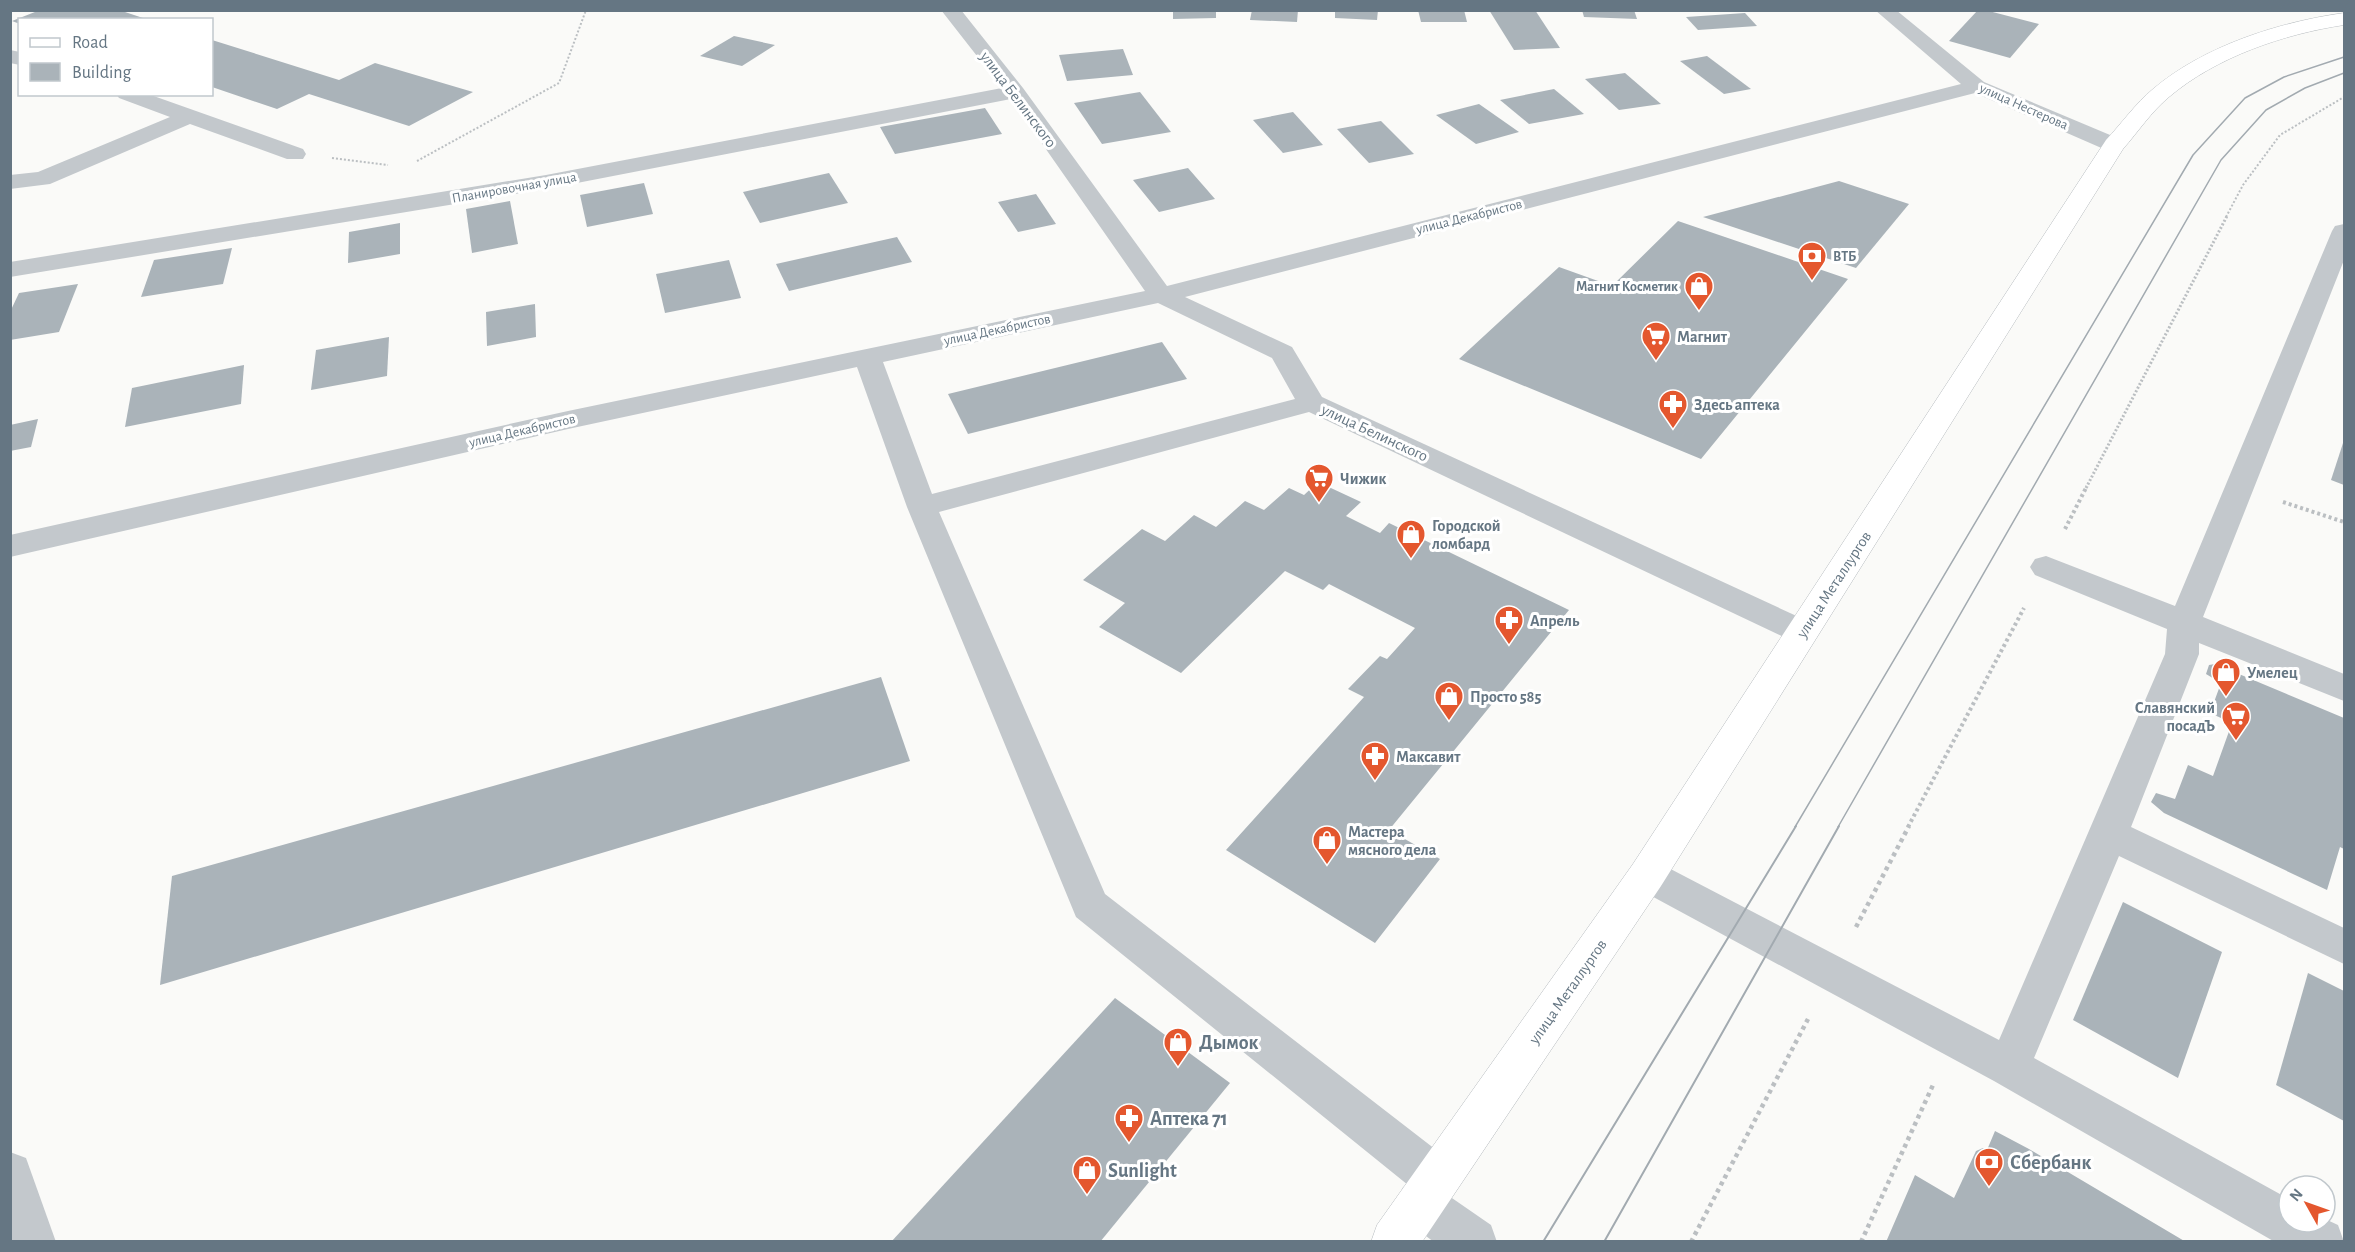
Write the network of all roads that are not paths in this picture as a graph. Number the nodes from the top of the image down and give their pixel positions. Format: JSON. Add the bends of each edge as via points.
{"nodes":[{"id":1,"x":950,"y":10,"type":"edge"},
{"id":2,"x":1884,"y":10,"type":"edge"},
{"id":3,"x":2343,"y":17,"type":"edge"},
{"id":4,"x":1977,"y":86,"type":"junction"},
{"id":5,"x":1016,"y":92,"type":"junction"},
{"id":6,"x":132,"y":96,"type":"edge"},
{"id":7,"x":190,"y":116,"type":"junction"},
{"id":8,"x":2114,"y":145,"type":"junction"},
{"id":9,"x":295,"y":154,"type":"dead end"},
{"id":10,"x":10,"y":182,"type":"edge"},
{"id":11,"x":2344,"y":231,"type":"edge"},
{"id":12,"x":10,"y":270,"type":"edge"},
{"id":13,"x":1161,"y":295,"type":"junction"},
{"id":14,"x":867,"y":356,"type":"junction"},
{"id":15,"x":1312,"y":403,"type":"junction"},
{"id":16,"x":922,"y":507,"type":"junction"},
{"id":17,"x":10,"y":546,"type":"edge"},
{"id":18,"x":2046,"y":567,"type":"road end"},
{"id":19,"x":2184,"y":623,"type":"junction"},
{"id":20,"x":1802,"y":632,"type":"junction"},
{"id":21,"x":2344,"y":688,"type":"edge"},
{"id":22,"x":2109,"y":834,"type":"junction"},
{"id":23,"x":1647,"y":874,"type":"junction"},
{"id":24,"x":2344,"y":947,"type":"edge"},
{"id":25,"x":2009,"y":1067,"type":"junction"},
{"id":26,"x":10,"y":1174,"type":"edge"},
{"id":27,"x":1428,"y":1191,"type":"junction"},
{"id":28,"x":33,"y":1242,"type":"edge"},
{"id":29,"x":1394,"y":1242,"type":"edge"},
{"id":30,"x":1474,"y":1242,"type":"edge"},
{"id":31,"x":2321,"y":1242,"type":"edge"}],
"edges":[{"from":1,"to":5,"type":"street","name":"улица Белинского"},
{"from":2,"to":4,"type":"street","name":"улица Нестерова"},
{"from":3,"to":8,"type":"main road","name":"улица Металлургов","via":[[2279,33],[2211,62],[2162,92]]},
{"from":4,"to":8,"type":"street","name":"улица Нестерова"},
{"from":4,"to":13,"type":"street","name":"улица Декабристов"},
{"from":5,"to":12,"type":"street","name":"Планировочная улица","via":[[546,182]]},
{"from":5,"to":13,"type":"street","name":"улица Белинского"},
{"from":6,"to":7,"type":"street"},
{"from":7,"to":9,"type":"street"},
{"from":7,"to":10,"type":"street","via":[[42,179]]},
{"from":8,"to":20,"type":"main road","name":"улица Металлургов"},
{"from":11,"to":19,"type":"street"},
{"from":13,"to":14,"type":"street","name":"улица Декабристов"},
{"from":13,"to":15,"type":"street","name":"улица Белинского","via":[[1282,353]]},
{"from":14,"to":16,"type":"street"},
{"from":14,"to":17,"type":"street","name":"улица Декабристов"},
{"from":15,"to":16,"type":"street"},
{"from":15,"to":20,"type":"street","name":"улица Белинского"},
{"from":16,"to":27,"type":"street","via":[[1090,905]]},
{"from":18,"to":19,"type":"street"},
{"from":19,"to":21,"type":"street"},
{"from":19,"to":22,"type":"street","via":[[2181,654]]},
{"from":20,"to":23,"type":"main road","name":"улица Металлургов"},
{"from":22,"to":24,"type":"street"},
{"from":22,"to":25,"type":"street"},
{"from":23,"to":25,"type":"street"},
{"from":23,"to":27,"type":"main road","name":"улица Металлургов"},
{"from":25,"to":31,"type":"street"},
{"from":26,"to":28,"type":"street"},
{"from":27,"to":29,"type":"main road","name":"улица Металлургов"},
{"from":27,"to":30,"type":"street"}]}
